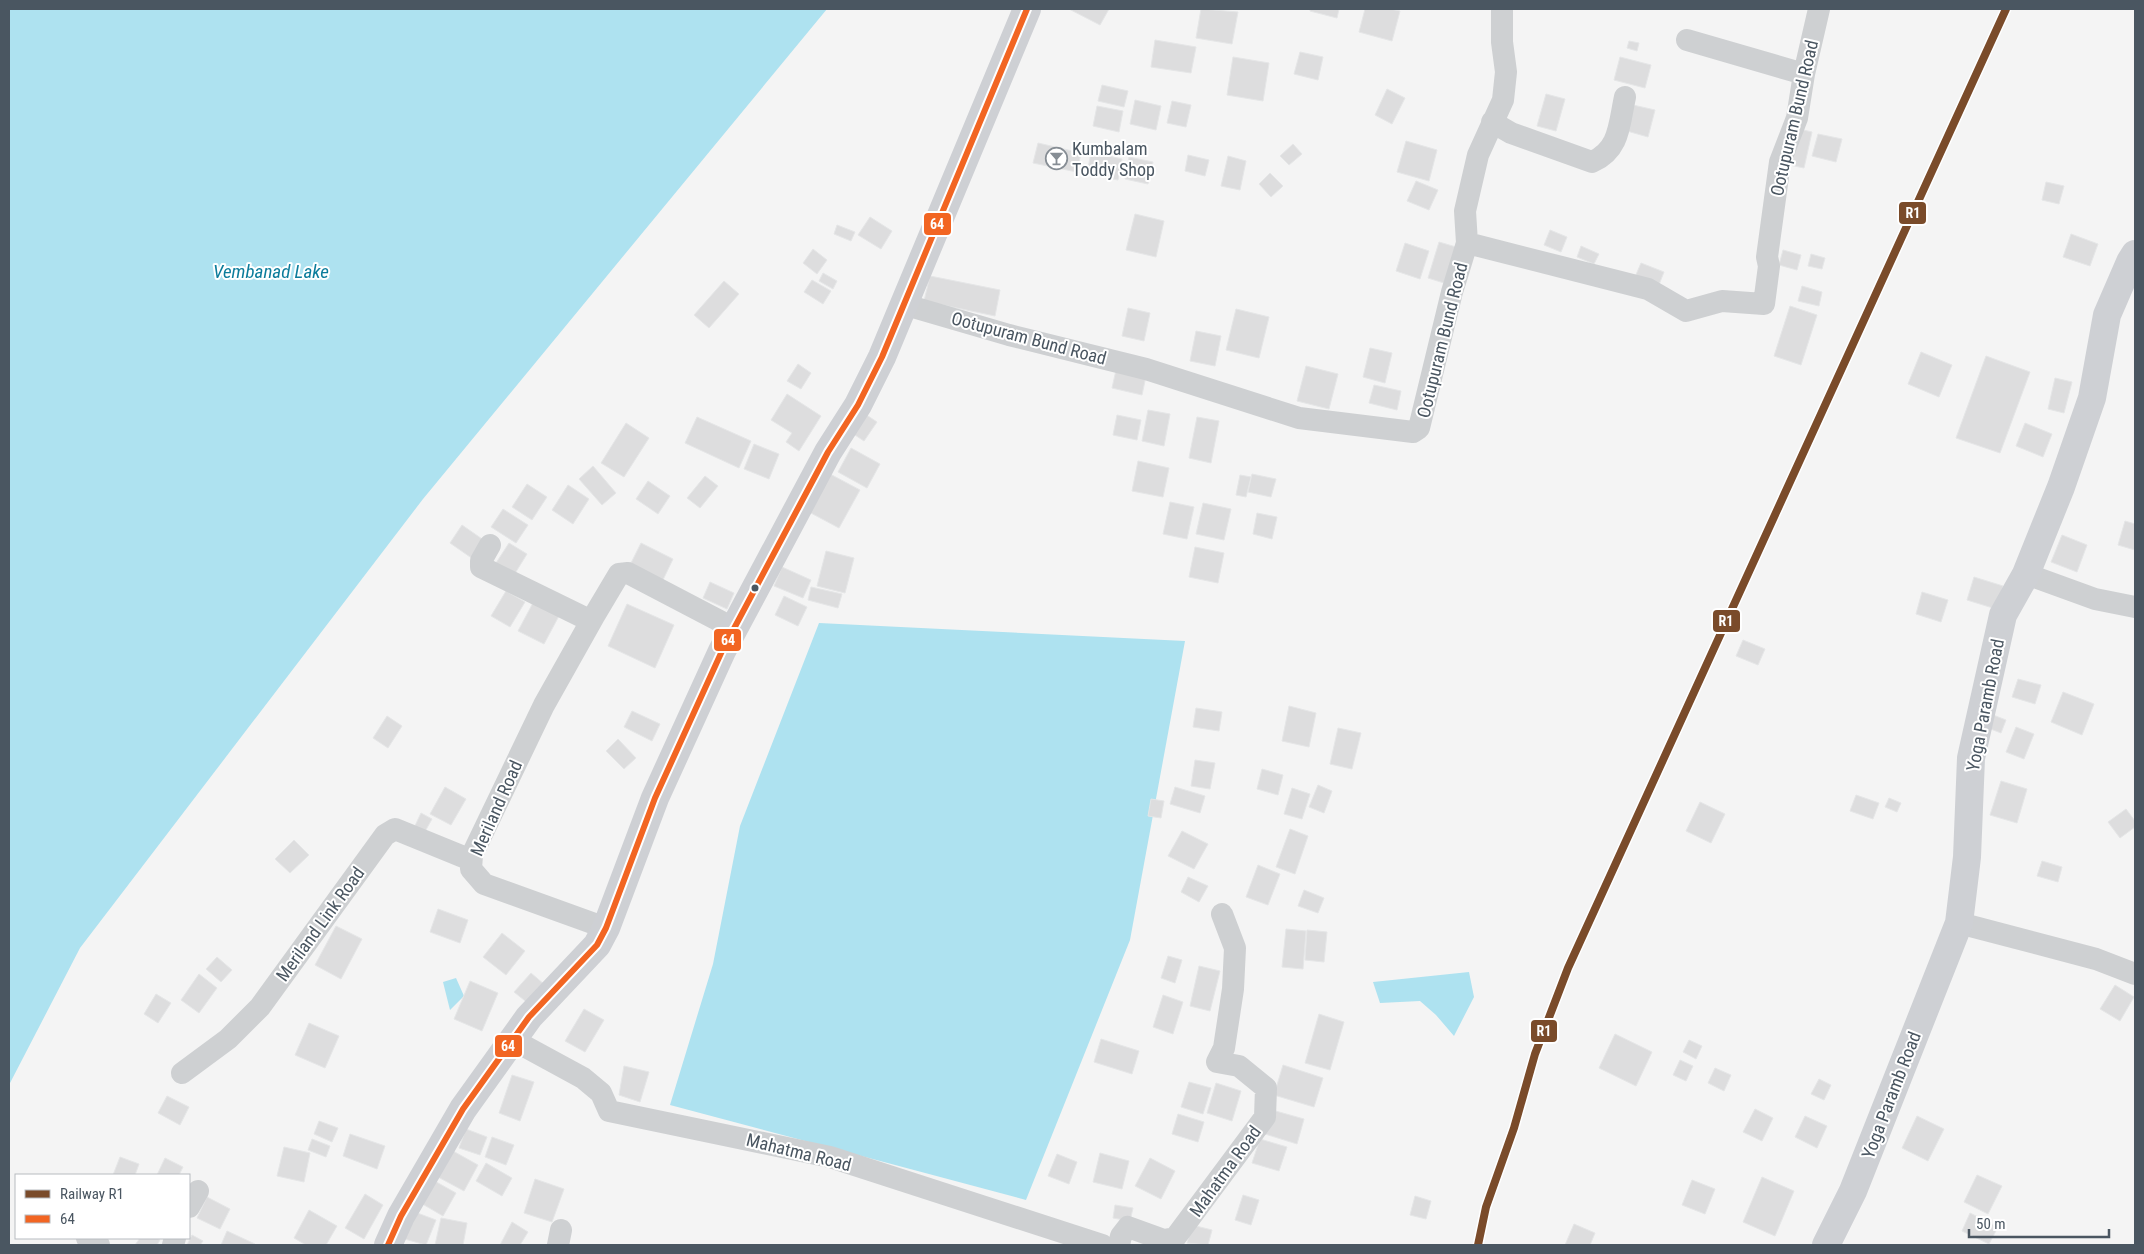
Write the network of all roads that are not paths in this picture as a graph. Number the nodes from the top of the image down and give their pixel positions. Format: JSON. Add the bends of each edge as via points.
{"nodes":[{"id":1,"x":1027,"y":9,"type":"edge"},
{"id":2,"x":1502,"y":9,"type":"edge"},
{"id":3,"x":1819,"y":9,"type":"edge"},
{"id":4,"x":1686,"y":40,"type":"dead end"},
{"id":5,"x":1804,"y":74,"type":"junction"},
{"id":6,"x":1625,"y":97,"type":"dead end"},
{"id":7,"x":1492,"y":122,"type":"junction"},
{"id":8,"x":1467,"y":243,"type":"junction"},
{"id":9,"x":2135,"y":254,"type":"edge"},
{"id":10,"x":906,"y":305,"type":"junction"},
{"id":11,"x":490,"y":545,"type":"dead end"},
{"id":12,"x":2026,"y":574,"type":"junction"},
{"id":13,"x":2135,"y":607,"type":"edge"},
{"id":14,"x":594,"y":616,"type":"junction"},
{"id":15,"x":735,"y":628,"type":"junction"},
{"id":16,"x":471,"y":860,"type":"junction"},
{"id":17,"x":1222,"y":914,"type":"dead end"},
{"id":18,"x":1959,"y":923,"type":"junction"},
{"id":19,"x":606,"y":928,"type":"junction"},
{"id":20,"x":2135,"y":974,"type":"edge"},
{"id":21,"x":513,"y":1040,"type":"junction"},
{"id":22,"x":182,"y":1073,"type":"dead end"},
{"id":23,"x":390,"y":1245,"type":"edge"},
{"id":24,"x":1102,"y":1245,"type":"edge"},
{"id":25,"x":1119,"y":1245,"type":"edge"},
{"id":26,"x":1826,"y":1245,"type":"edge"}],
"edges":[{"from":1,"to":10,"type":"main road"},
{"from":2,"to":7,"type":"street","via":[[1506,72],[1503,100]]},
{"from":3,"to":5,"type":"street","name":"Ootupuram Bund Road"},
{"from":4,"to":5,"type":"street"},
{"from":5,"to":8,"type":"street","name":"Ootupuram Bund Road","via":[[1797,118],[1780,162],[1764,304],[1722,301],[1686,311],[1648,289]]},
{"from":6,"to":7,"type":"street","via":[[1615,140],[1606,156],[1592,162],[1511,133]]},
{"from":7,"to":8,"type":"street","via":[[1478,155],[1465,211]]},
{"from":8,"to":10,"type":"street","name":"Ootupuram Bund Road","via":[[1419,428],[1413,432],[1300,418],[1146,368],[1009,335]]},
{"from":9,"to":12,"type":"main road","name":"Yoga Paramb Road","via":[[2107,315],[2092,398]]},
{"from":10,"to":15,"type":"main road","via":[[858,405],[828,452]]},
{"from":11,"to":14,"type":"street","via":[[481,567],[587,619]]},
{"from":12,"to":13,"type":"street","via":[[2095,599]]},
{"from":12,"to":18,"type":"main road","name":"Yoga Paramb Road","via":[[2004,614],[1971,758],[1967,857]]},
{"from":14,"to":15,"type":"street","via":[[620,574],[628,574]]},
{"from":14,"to":16,"type":"street","name":"Meriland Road","via":[[544,705]]},
{"from":15,"to":19,"type":"main road","via":[[655,798]]},
{"from":16,"to":19,"type":"street","name":"Meriland Road","via":[[471,869],[484,884]]},
{"from":16,"to":22,"type":"street","name":"Meriland Link Road","via":[[394,829],[385,835],[260,1007],[228,1039]]},
{"from":17,"to":25,"type":"street","name":"Mahatma Road","via":[[1235,948],[1224,1048],[1217,1062],[1239,1066],[1266,1088],[1264,1117],[1176,1238],[1164,1240],[1128,1227]]},
{"from":18,"to":20,"type":"street","via":[[2096,959]]},
{"from":18,"to":26,"type":"main road","name":"Yoga Paramb Road","via":[[1853,1192]]},
{"from":19,"to":21,"type":"main road","via":[[597,945],[529,1017]]},
{"from":21,"to":23,"type":"main road","via":[[463,1109],[401,1216]]},
{"from":21,"to":24,"type":"street","name":"Mahatma Road","via":[[584,1078],[601,1093],[609,1111],[830,1157]]}]}
